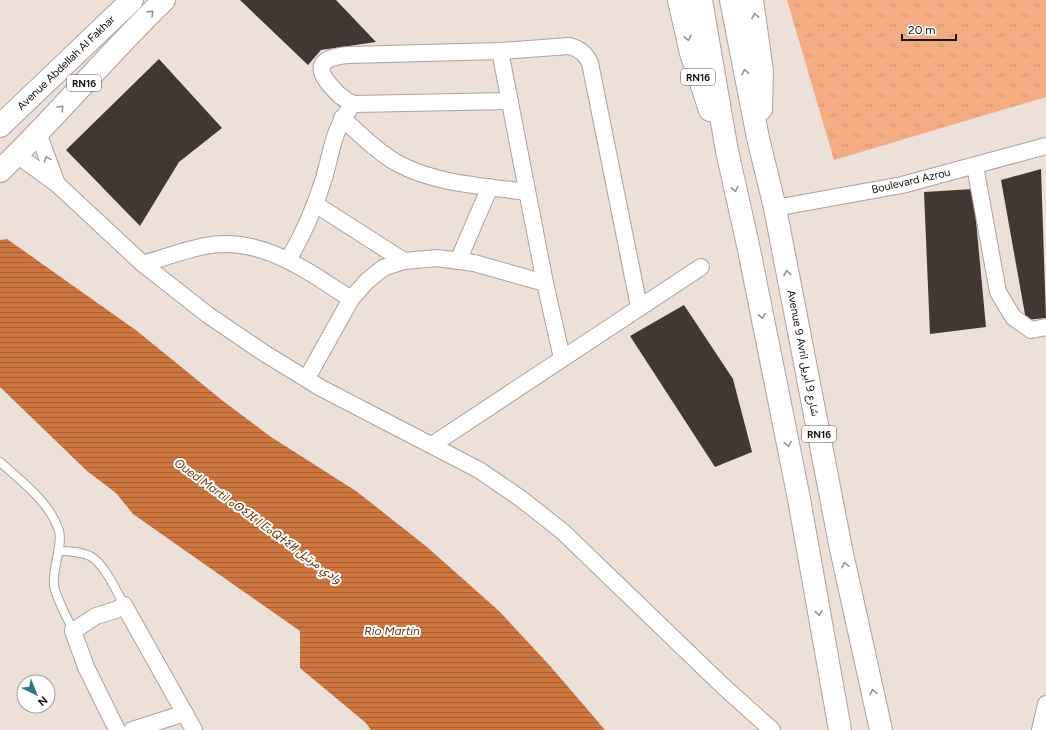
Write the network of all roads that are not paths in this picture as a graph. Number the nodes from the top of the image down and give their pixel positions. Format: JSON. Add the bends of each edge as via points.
{"nodes":[{"id":1,"x":132,"y":0,"type":"edge"},
{"id":2,"x":164,"y":0,"type":"edge"},
{"id":3,"x":679,"y":0,"type":"edge"},
{"id":4,"x":701,"y":0,"type":"edge"},
{"id":5,"x":730,"y":0,"type":"edge"},
{"id":6,"x":752,"y":0,"type":"edge"},
{"id":7,"x":500,"y":51,"type":"junction"},
{"id":8,"x":510,"y":101,"type":"junction"},
{"id":9,"x":354,"y":104,"type":"junction"},
{"id":10,"x":342,"y":118,"type":"junction"},
{"id":11,"x":0,"y":126,"type":"edge"},
{"id":12,"x":38,"y":133,"type":"junction"},
{"id":13,"x":758,"y":138,"type":"junction"},
{"id":14,"x":1046,"y":146,"type":"edge"},
{"id":15,"x":727,"y":151,"type":"junction"},
{"id":16,"x":7,"y":164,"type":"edge"},
{"id":17,"x":975,"y":166,"type":"junction"},
{"id":18,"x":57,"y":184,"type":"junction"},
{"id":19,"x":490,"y":187,"type":"junction"},
{"id":20,"x":527,"y":192,"type":"junction"},
{"id":21,"x":315,"y":204,"type":"junction"},
{"id":22,"x":774,"y":208,"type":"junction"},
{"id":23,"x":288,"y":260,"type":"junction"},
{"id":24,"x":404,"y":261,"type":"junction"},
{"id":25,"x":458,"y":261,"type":"junction"},
{"id":26,"x":143,"y":264,"type":"junction"},
{"id":27,"x":701,"y":267,"type":"dead end"},
{"id":28,"x":545,"y":283,"type":"junction"},
{"id":29,"x":351,"y":299,"type":"junction"},
{"id":30,"x":639,"y":308,"type":"junction"},
{"id":31,"x":1046,"y":328,"type":"edge"},
{"id":32,"x":562,"y":358,"type":"junction"},
{"id":33,"x":307,"y":378,"type":"junction"},
{"id":34,"x":432,"y":445,"type":"junction"},
{"id":35,"x":0,"y":462,"type":"edge"},
{"id":36,"x":59,"y":551,"type":"junction"},
{"id":37,"x":124,"y":605,"type":"junction"},
{"id":38,"x":73,"y":631,"type":"junction"},
{"id":39,"x":1046,"y":704,"type":"edge"},
{"id":40,"x":185,"y":713,"type":"junction"},
{"id":41,"x":117,"y":730,"type":"edge"},
{"id":42,"x":132,"y":730,"type":"edge"},
{"id":43,"x":194,"y":730,"type":"edge"},
{"id":44,"x":772,"y":730,"type":"edge"},
{"id":45,"x":840,"y":730,"type":"edge"},
{"id":46,"x":881,"y":730,"type":"edge"},
{"id":47,"x":1040,"y":730,"type":"edge"}],
"edges":[{"from":1,"to":11,"type":"main road","name":"Avenue Abdellah Al Fakhar","number":"RN16"},
{"from":12,"to":2,"type":"main road","number":"RN16","one_way":true},
{"from":3,"to":15,"type":"main road","number":"RN16","one_way":true,"via":[[703,93]]},
{"from":4,"to":15,"type":"main road"},
{"from":13,"to":5,"type":"main road","name":"Avenue 9 Avril شارع 9 أبريل","one_way":true},
{"from":13,"to":6,"type":"main road","number":"RN16","one_way":true,"via":[[762,106],[762,71]]},
{"from":7,"to":8,"type":"street"},
{"from":7,"to":9,"type":"street","via":[[348,55],[324,62],[324,77],[344,100]]},
{"from":7,"to":30,"type":"street","via":[[569,46],[579,48],[590,63]]},
{"from":8,"to":9,"type":"street"},
{"from":8,"to":20,"type":"street"},
{"from":9,"to":10,"type":"street"},
{"from":10,"to":19,"type":"street","via":[[396,162],[421,173]]},
{"from":10,"to":21,"type":"street"},
{"from":12,"to":16,"type":"main road","number":"RN16"},
{"from":18,"to":12,"type":"street","one_way":true},
{"from":13,"to":22,"type":"main road","name":"Avenue 9 Avril شارع 9 أبريل","number":"RN16"},
{"from":14,"to":17,"type":"street","name":"Boulevard Azrou"},
{"from":15,"to":45,"type":"main road","number":"RN16","one_way":true,"via":[[799,499]]},
{"from":16,"to":18,"type":"street"},
{"from":17,"to":22,"type":"street","name":"Boulevard Azrou","via":[[902,185]]},
{"from":17,"to":31,"type":"street","via":[[998,292],[1013,317],[1031,330]]},
{"from":18,"to":26,"type":"street"},
{"from":19,"to":20,"type":"street"},
{"from":19,"to":25,"type":"street"},
{"from":20,"to":28,"type":"street"},
{"from":21,"to":23,"type":"street","via":[[307,228]]},
{"from":21,"to":24,"type":"street"},
{"from":46,"to":22,"type":"main road","name":"Avenue 9 Avril شارع 9 أبريل","number":"RN16","one_way":true,"via":[[841,549]]},
{"from":23,"to":26,"type":"street","via":[[258,248],[230,244],[205,246]]},
{"from":23,"to":29,"type":"street"},
{"from":24,"to":25,"type":"street","via":[[437,258]]},
{"from":24,"to":29,"type":"street","via":[[382,268]]},
{"from":25,"to":28,"type":"street"},
{"from":26,"to":33,"type":"street","via":[[208,315]]},
{"from":27,"to":30,"type":"street"},
{"from":28,"to":32,"type":"street"},
{"from":29,"to":33,"type":"street"},
{"from":30,"to":32,"type":"street"},
{"from":32,"to":34,"type":"street"},
{"from":33,"to":34,"type":"street","via":[[321,388]]},
{"from":34,"to":44,"type":"street","via":[[479,470],[562,531]]},
{"from":35,"to":36,"type":"lane","via":[[38,497],[53,518],[60,532]]},
{"from":36,"to":37,"type":"lane","via":[[71,551],[91,557],[108,575]]},
{"from":36,"to":38,"type":"lane","via":[[55,561],[54,586]]},
{"from":37,"to":38,"type":"street","via":[[96,616]]},
{"from":37,"to":40,"type":"street"},
{"from":38,"to":41,"type":"street","via":[[86,667]]},
{"from":39,"to":47,"type":"street"},
{"from":40,"to":42,"type":"street"},
{"from":40,"to":43,"type":"street"}]}
